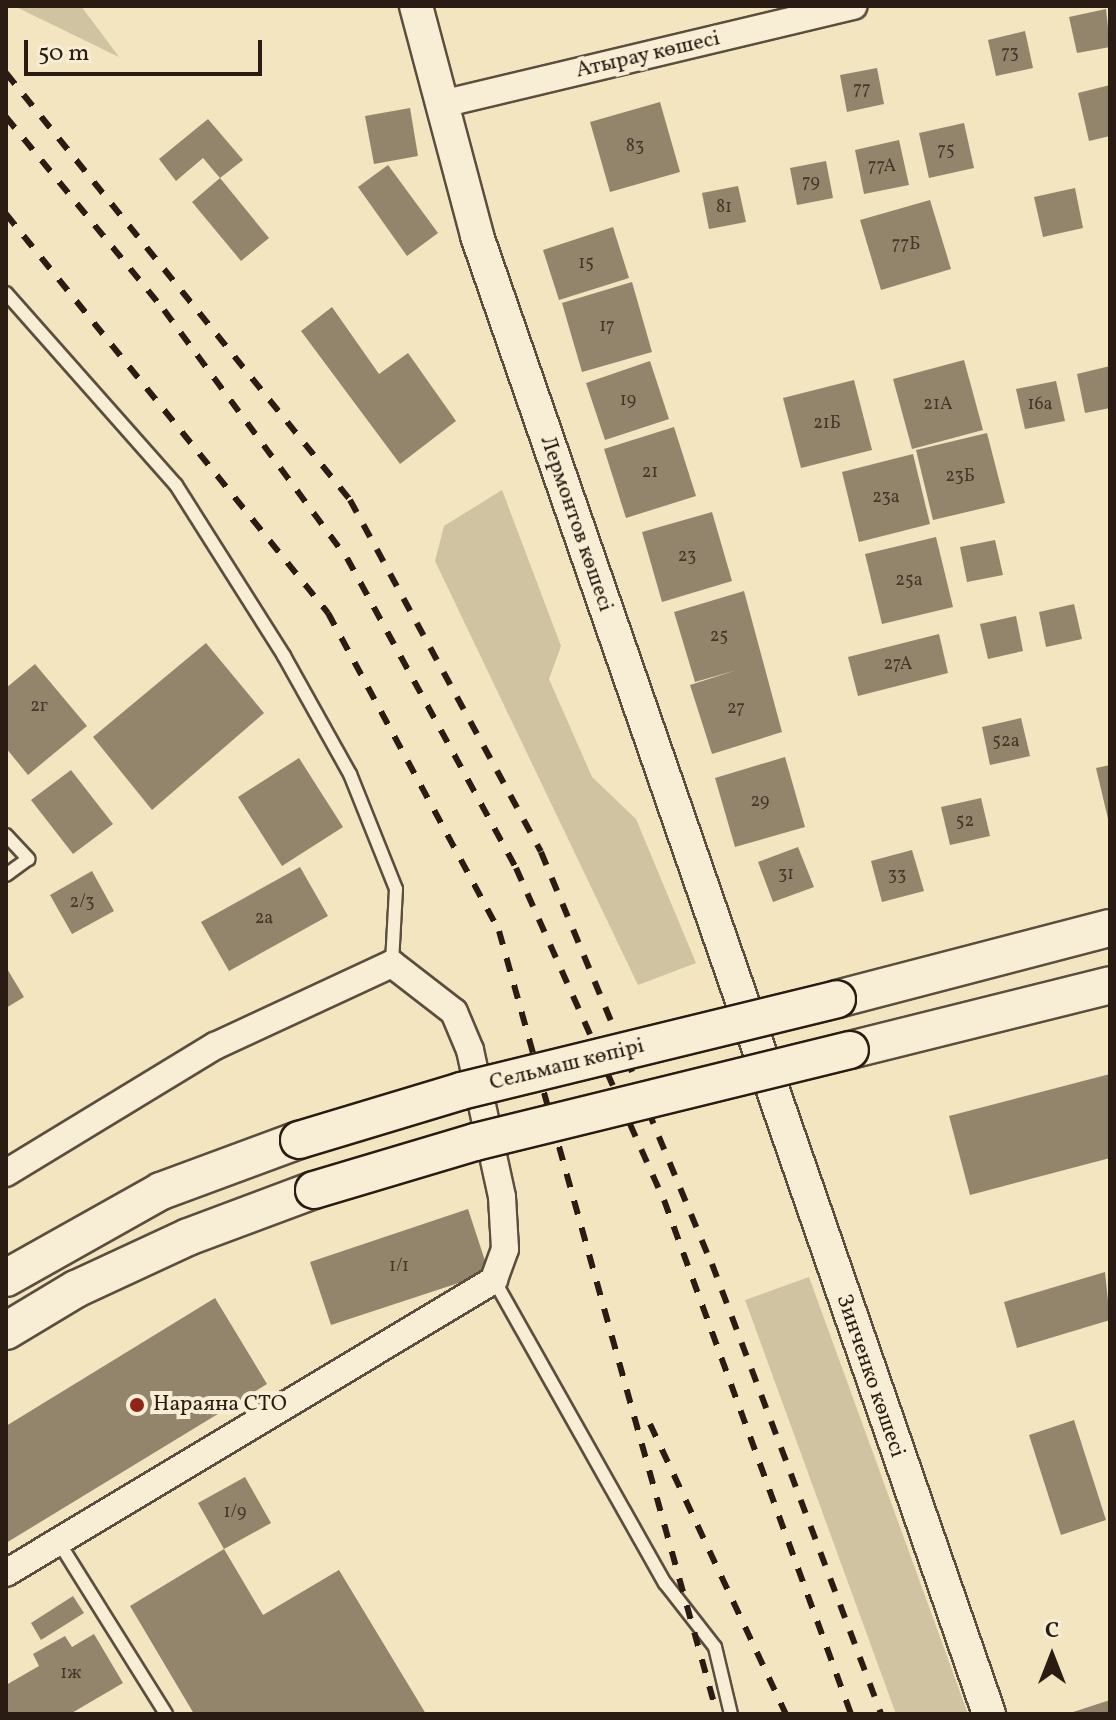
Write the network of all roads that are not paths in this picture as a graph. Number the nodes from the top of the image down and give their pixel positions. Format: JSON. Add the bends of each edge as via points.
{"nodes":[{"id":1,"x":416,"y":6,"type":"edge"},
{"id":2,"x":853,"y":6,"type":"edge"},
{"id":3,"x":442,"y":104,"type":"junction"},
{"id":4,"x":6,"y":293,"type":"edge"},
{"id":5,"x":6,"y":835,"type":"edge"},
{"id":6,"x":6,"y":875,"type":"edge"},
{"id":7,"x":1110,"y":928,"type":"edge"},
{"id":8,"x":392,"y":964,"type":"junction"},
{"id":9,"x":1110,"y":985,"type":"edge"},
{"id":10,"x":752,"y":1038,"type":"joint"},
{"id":11,"x":6,"y":1173,"type":"edge"},
{"id":12,"x":6,"y":1278,"type":"edge"},
{"id":13,"x":494,"y":1280,"type":"junction"},
{"id":14,"x":6,"y":1331,"type":"edge"},
{"id":15,"x":58,"y":1541,"type":"junction"},
{"id":16,"x":6,"y":1573,"type":"edge"},
{"id":17,"x":166,"y":1714,"type":"edge"},
{"id":18,"x":731,"y":1714,"type":"edge"},
{"id":19,"x":989,"y":1714,"type":"edge"}],
"edges":[{"from":1,"to":3,"type":"street","name":"Лермонтов көшесі"},
{"from":2,"to":3,"type":"street","name":"Атырау көшесі"},
{"from":3,"to":10,"type":"street","name":"Лермонтов көшесі","via":[[477,236]]},
{"from":4,"to":8,"type":"lane","via":[[176,485],[284,656],[350,774],[396,889]]},
{"from":5,"to":6,"type":"lane","via":[[28,859]]},
{"from":7,"to":12,"type":"main road","name":"Сельмаш көпірі","bridge":true,"via":[[461,1091],[299,1140],[161,1191]]},
{"from":8,"to":11,"type":"street","via":[[215,1046]]},
{"from":8,"to":13,"type":"street","via":[[454,1012],[470,1050],[502,1197],[505,1249]]},
{"from":9,"to":14,"type":"main road","bridge":true,"via":[[475,1142],[314,1190],[188,1237],[76,1289]]},
{"from":10,"to":19,"type":"street","name":"Зинченко көшесі"},
{"from":13,"to":15,"type":"street"},
{"from":13,"to":18,"type":"lane","via":[[665,1583],[715,1647]]},
{"from":15,"to":16,"type":"street"},
{"from":15,"to":17,"type":"lane"}]}
